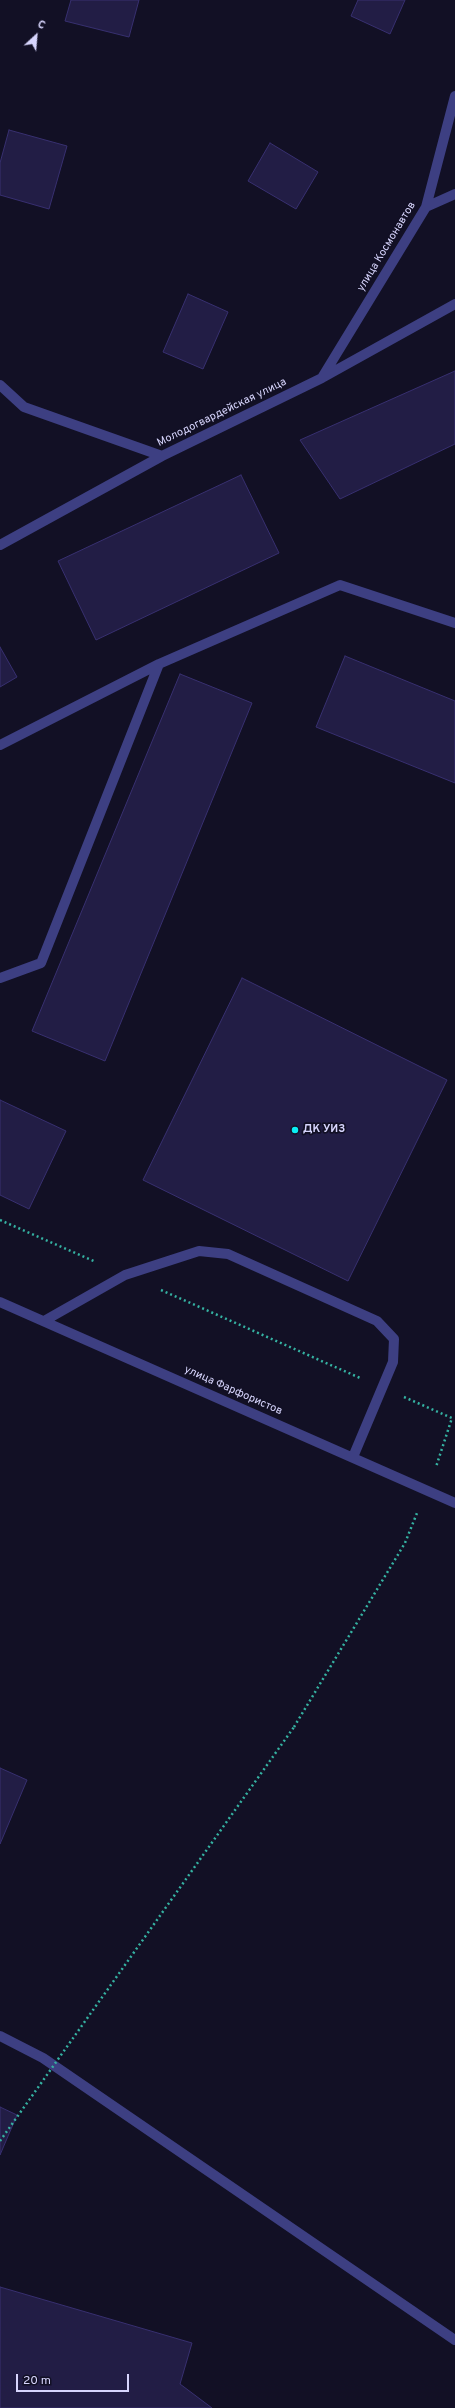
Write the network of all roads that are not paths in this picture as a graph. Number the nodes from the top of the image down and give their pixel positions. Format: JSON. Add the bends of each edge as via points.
{"nodes":[{"id":1,"x":455,"y":96,"type":"edge"},
{"id":2,"x":455,"y":194,"type":"edge"},
{"id":3,"x":426,"y":207,"type":"junction"},
{"id":4,"x":455,"y":304,"type":"edge"},
{"id":5,"x":322,"y":378,"type":"junction"},
{"id":6,"x":0,"y":385,"type":"edge"},
{"id":7,"x":162,"y":456,"type":"junction"},
{"id":8,"x":0,"y":545,"type":"edge"},
{"id":9,"x":455,"y":623,"type":"edge"},
{"id":10,"x":160,"y":664,"type":"junction"},
{"id":11,"x":0,"y":745,"type":"edge"},
{"id":12,"x":0,"y":978,"type":"edge"},
{"id":13,"x":0,"y":1302,"type":"edge"},
{"id":14,"x":44,"y":1321,"type":"junction"},
{"id":15,"x":353,"y":1457,"type":"junction"},
{"id":16,"x":455,"y":1503,"type":"edge"},
{"id":17,"x":0,"y":2036,"type":"edge"},
{"id":18,"x":455,"y":2340,"type":"edge"}],
"edges":[{"from":1,"to":3,"type":"street","name":"улица Космонавтов"},
{"from":2,"to":3,"type":"street"},
{"from":3,"to":5,"type":"street","name":"улица Космонавтов"},
{"from":4,"to":5,"type":"street","name":"Молодогвардейская улица"},
{"from":5,"to":7,"type":"street","name":"Молодогвардейская улица"},
{"from":6,"to":7,"type":"street","via":[[24,407]]},
{"from":7,"to":8,"type":"street","name":"Молодогвардейская улица"},
{"from":9,"to":10,"type":"street","via":[[340,585]]},
{"from":10,"to":11,"type":"street"},
{"from":10,"to":12,"type":"street","via":[[41,963]]},
{"from":13,"to":14,"type":"street","name":"улица Фарфористов"},
{"from":14,"to":15,"type":"street","name":"улица Фарфористов"},
{"from":14,"to":15,"type":"street","via":[[125,1275],[199,1251],[235,1257],[377,1321],[394,1339],[393,1362]]},
{"from":15,"to":16,"type":"street","name":"улица Фарфористов"},
{"from":17,"to":18,"type":"street","via":[[43,2058]]}]}
